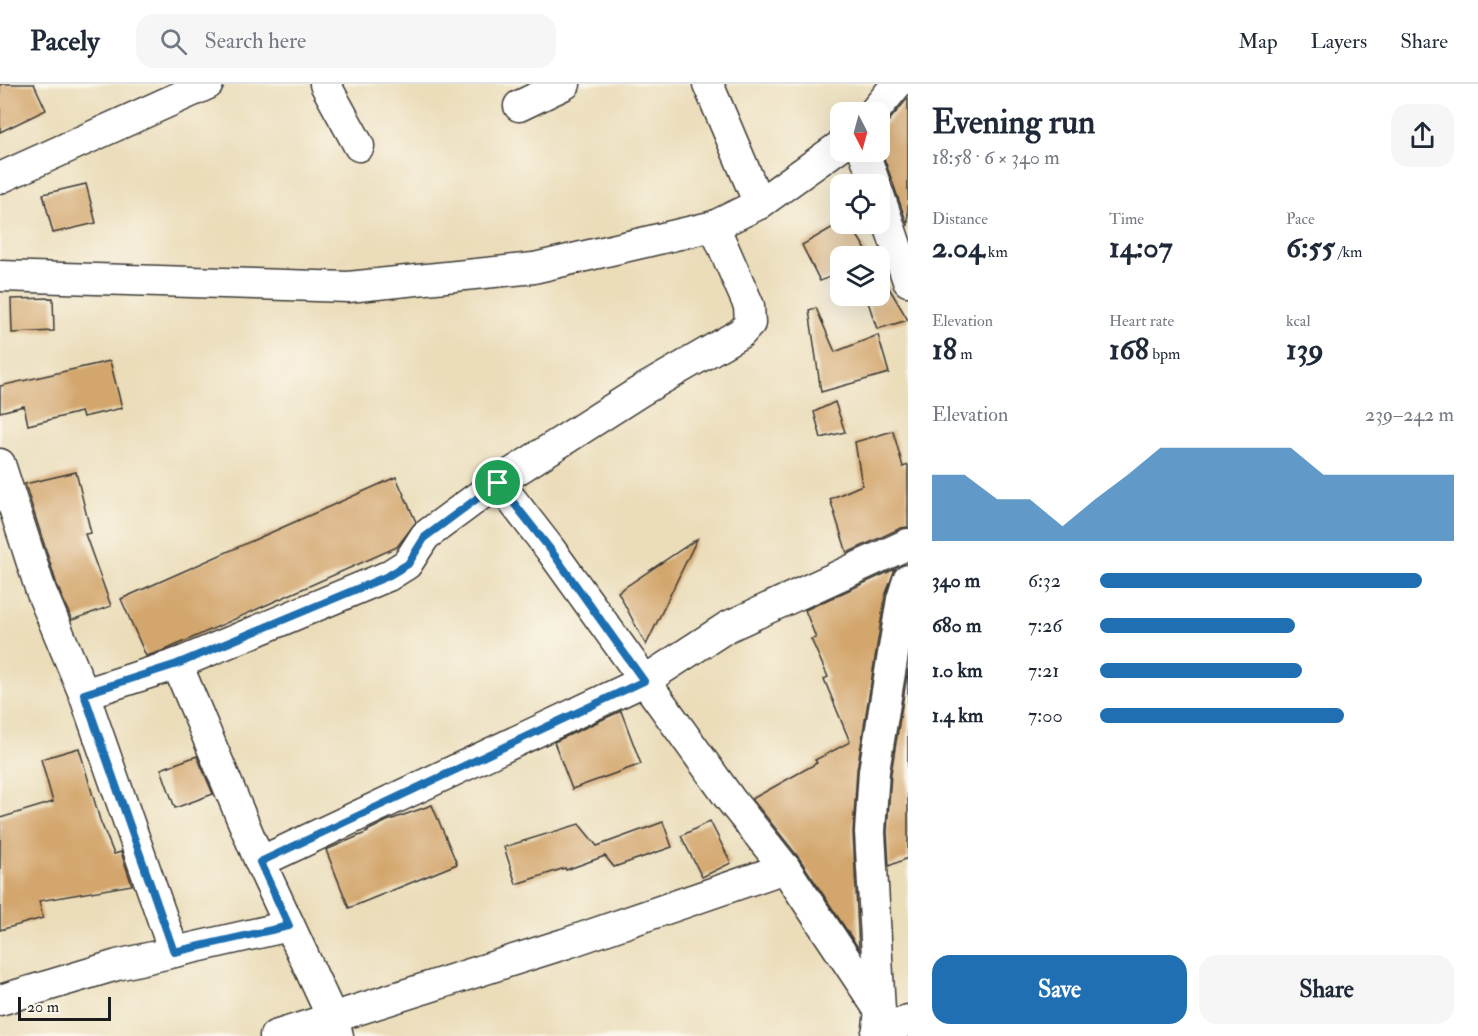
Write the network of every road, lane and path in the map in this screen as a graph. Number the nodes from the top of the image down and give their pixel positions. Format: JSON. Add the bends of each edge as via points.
{"nodes":[{"id":1,"x":208,"y":84,"type":"edge"},
{"id":2,"x":325,"y":84,"type":"edge"},
{"id":3,"x":565,"y":84,"type":"edge"},
{"id":4,"x":708,"y":84,"type":"edge"},
{"id":5,"x":519,"y":106,"type":"dead end"},
{"id":6,"x":360,"y":146,"type":"dead end"},
{"id":7,"x":830,"y":153,"type":"edge"},
{"id":8,"x":0,"y":178,"type":"edge"},
{"id":9,"x":759,"y":204,"type":"junction"},
{"id":10,"x":714,"y":226,"type":"junction"},
{"id":11,"x":890,"y":228,"type":"edge"},
{"id":12,"x":0,"y":276,"type":"edge"},
{"id":13,"x":908,"y":281,"type":"edge"},
{"id":14,"x":0,"y":464,"type":"edge"},
{"id":15,"x":498,"y":483,"type":"junction"},
{"id":16,"x":908,"y":544,"type":"edge"},
{"id":17,"x":908,"y":580,"type":"edge"},
{"id":18,"x":177,"y":664,"type":"junction"},
{"id":19,"x":644,"y":681,"type":"junction"},
{"id":20,"x":84,"y":694,"type":"junction"},
{"id":21,"x":260,"y":862,"type":"junction"},
{"id":22,"x":785,"y":868,"type":"junction"},
{"id":23,"x":289,"y":926,"type":"junction"},
{"id":24,"x":174,"y":952,"type":"junction"},
{"id":25,"x":0,"y":1000,"type":"edge"},
{"id":26,"x":908,"y":1020,"type":"edge"},
{"id":27,"x":335,"y":1027,"type":"edge"},
{"id":28,"x":878,"y":1030,"type":"edge"},
{"id":29,"x":275,"y":1036,"type":"edge"}],
"edges":[{"from":1,"to":8,"type":"street"},
{"from":2,"to":6,"type":"street"},
{"from":3,"to":5,"type":"street"},
{"from":4,"to":9,"type":"street"},
{"from":7,"to":9,"type":"street"},
{"from":9,"to":10,"type":"street"},
{"from":10,"to":12,"type":"street","via":[[534,268],[348,287]]},
{"from":10,"to":15,"type":"street","via":[[749,306],[750,323],[741,333],[639,392]]},
{"from":11,"to":13,"type":"street"},
{"from":14,"to":20,"type":"street","via":[[40,591]]},
{"from":15,"to":18,"type":"street","via":[[425,537],[408,564],[388,576]]},
{"from":15,"to":19,"type":"street"},
{"from":16,"to":19,"type":"street","via":[[727,627]]},
{"from":17,"to":28,"type":"street","via":[[874,771],[870,832]]},
{"from":18,"to":20,"type":"street"},
{"from":18,"to":21,"type":"street"},
{"from":19,"to":21,"type":"street"},
{"from":19,"to":22,"type":"street"},
{"from":20,"to":24,"type":"street"},
{"from":21,"to":23,"type":"street"},
{"from":22,"to":27,"type":"street"},
{"from":22,"to":28,"type":"street"},
{"from":23,"to":24,"type":"street"},
{"from":23,"to":27,"type":"street"},
{"from":24,"to":25,"type":"street","via":[[75,976]]},
{"from":26,"to":28,"type":"street"},
{"from":27,"to":29,"type":"street"}]}
